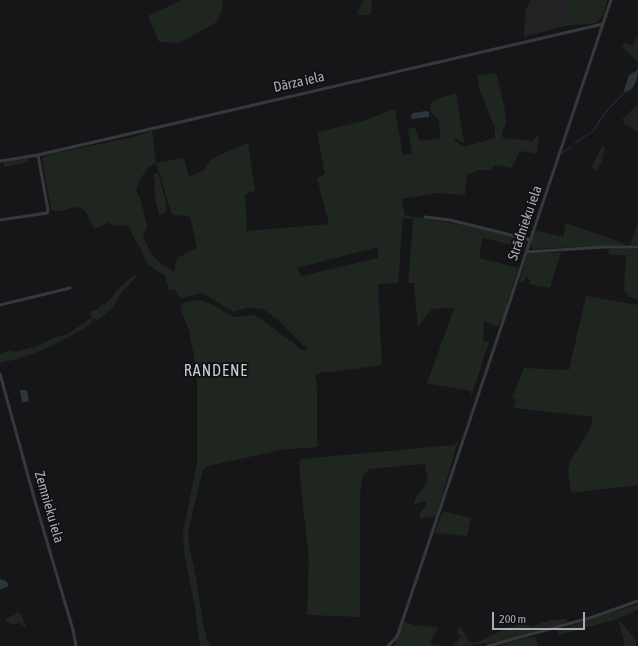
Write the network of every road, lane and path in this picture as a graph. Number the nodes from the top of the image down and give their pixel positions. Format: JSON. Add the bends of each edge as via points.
{"nodes":[{"id":1,"x":611,"y":0,"type":"edge"},
{"id":2,"x":602,"y":24,"type":"junction"},
{"id":3,"x":38,"y":155,"type":"junction"},
{"id":4,"x":0,"y":161,"type":"edge"},
{"id":5,"x":425,"y":217,"type":"dead end"},
{"id":6,"x":0,"y":220,"type":"edge"},
{"id":7,"x":530,"y":240,"type":"junction"},
{"id":8,"x":638,"y":247,"type":"edge"},
{"id":9,"x":527,"y":252,"type":"junction"},
{"id":10,"x":70,"y":288,"type":"dead end"},
{"id":11,"x":0,"y":305,"type":"edge"},
{"id":12,"x":0,"y":374,"type":"edge"},
{"id":13,"x":638,"y":601,"type":"edge"},
{"id":14,"x":76,"y":646,"type":"edge"},
{"id":15,"x":388,"y":646,"type":"edge"},
{"id":16,"x":489,"y":646,"type":"edge"}],
"edges":[{"from":1,"to":2,"type":"street","name":"Strādnieku iela"},
{"from":2,"to":3,"type":"street","name":"Dārza iela"},
{"from":2,"to":7,"type":"street","name":"Strādnieku iela"},
{"from":3,"to":4,"type":"street","name":"Dārza iela"},
{"from":3,"to":6,"type":"street","via":[[48,213]]},
{"from":5,"to":7,"type":"street","via":[[450,220]]},
{"from":7,"to":9,"type":"street","name":"Strādnieku iela"},
{"from":8,"to":9,"type":"street"},
{"from":9,"to":15,"type":"street","name":"Strādnieku iela","via":[[398,634]]},
{"from":10,"to":11,"type":"street"},
{"from":12,"to":14,"type":"street","name":"Zemnieku iela"},
{"from":13,"to":16,"type":"street","via":[[594,617]]}]}
